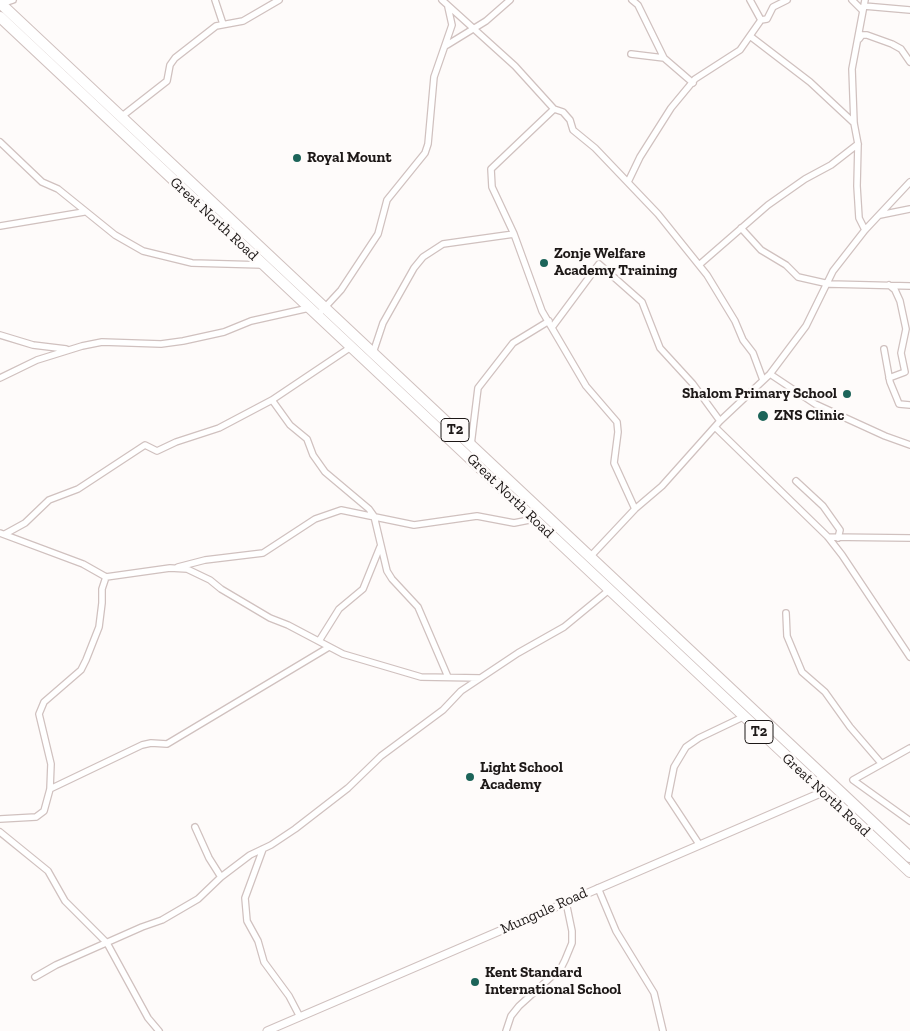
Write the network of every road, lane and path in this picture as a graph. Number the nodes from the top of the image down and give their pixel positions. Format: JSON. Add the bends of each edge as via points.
{"nodes":[{"id":1,"x":13,"y":0,"type":"edge"},
{"id":2,"x":215,"y":0,"type":"edge"},
{"id":3,"x":279,"y":0,"type":"edge"},
{"id":4,"x":442,"y":0,"type":"edge"},
{"id":5,"x":510,"y":0,"type":"edge"},
{"id":6,"x":632,"y":0,"type":"edge"},
{"id":7,"x":750,"y":0,"type":"edge"},
{"id":8,"x":787,"y":0,"type":"edge"},
{"id":9,"x":852,"y":0,"type":"edge"},
{"id":10,"x":0,"y":4,"type":"edge"},
{"id":11,"x":447,"y":5,"type":"junction"},
{"id":12,"x":864,"y":6,"type":"edge"},
{"id":13,"x":910,"y":10,"type":"edge"},
{"id":14,"x":0,"y":17,"type":"edge"},
{"id":15,"x":762,"y":20,"type":"junction"},
{"id":16,"x":223,"y":24,"type":"junction"},
{"id":17,"x":473,"y":27,"type":"junction"},
{"id":18,"x":750,"y":36,"type":"junction"},
{"id":19,"x":858,"y":42,"type":"junction"},
{"id":20,"x":446,"y":46,"type":"junction"},
{"id":21,"x":631,"y":54,"type":"dead end"},
{"id":22,"x":664,"y":58,"type":"junction"},
{"id":23,"x":910,"y":62,"type":"edge"},
{"id":24,"x":693,"y":83,"type":"junction"},
{"id":25,"x":554,"y":109,"type":"junction"},
{"id":26,"x":121,"y":117,"type":"junction"},
{"id":27,"x":854,"y":123,"type":"junction"},
{"id":28,"x":0,"y":142,"type":"edge"},
{"id":29,"x":858,"y":144,"type":"junction"},
{"id":30,"x":628,"y":182,"type":"junction"},
{"id":31,"x":910,"y":182,"type":"edge"},
{"id":32,"x":910,"y":209,"type":"edge"},
{"id":33,"x":85,"y":212,"type":"junction"},
{"id":34,"x":880,"y":215,"type":"junction"},
{"id":35,"x":0,"y":226,"type":"edge"},
{"id":36,"x":740,"y":228,"type":"junction"},
{"id":37,"x":865,"y":230,"type":"junction"},
{"id":38,"x":514,"y":234,"type":"junction"},
{"id":39,"x":263,"y":265,"type":"junction"},
{"id":40,"x":699,"y":265,"type":"junction"},
{"id":41,"x":829,"y":284,"type":"junction"},
{"id":42,"x":889,"y":285,"type":"junction"},
{"id":43,"x":910,"y":286,"type":"edge"},
{"id":44,"x":309,"y":308,"type":"junction"},
{"id":45,"x":325,"y":308,"type":"junction"},
{"id":46,"x":317,"y":316,"type":"junction"},
{"id":47,"x":551,"y":323,"type":"junction"},
{"id":48,"x":0,"y":335,"type":"edge"},
{"id":49,"x":351,"y":347,"type":"junction"},
{"id":50,"x":884,"y":349,"type":"dead end"},
{"id":51,"x":69,"y":350,"type":"junction"},
{"id":52,"x":372,"y":353,"type":"junction"},
{"id":53,"x":770,"y":374,"type":"junction"},
{"id":54,"x":0,"y":378,"type":"edge"},
{"id":55,"x":889,"y":378,"type":"junction"},
{"id":56,"x":763,"y":380,"type":"junction"},
{"id":57,"x":272,"y":400,"type":"junction"},
{"id":58,"x":910,"y":405,"type":"edge"},
{"id":59,"x":720,"y":421,"type":"junction"},
{"id":60,"x":715,"y":427,"type":"junction"},
{"id":61,"x":471,"y":445,"type":"junction"},
{"id":62,"x":910,"y":445,"type":"edge"},
{"id":63,"x":796,"y":481,"type":"dead end"},
{"id":64,"x":635,"y":509,"type":"junction"},
{"id":65,"x":374,"y":516,"type":"junction"},
{"id":66,"x":534,"y":519,"type":"junction"},
{"id":67,"x":2,"y":534,"type":"edge"},
{"id":68,"x":828,"y":537,"type":"junction"},
{"id":69,"x":838,"y":538,"type":"junction"},
{"id":70,"x":910,"y":538,"type":"edge"},
{"id":71,"x":380,"y":546,"type":"junction"},
{"id":72,"x":590,"y":557,"type":"junction"},
{"id":73,"x":582,"y":565,"type":"junction"},
{"id":74,"x":178,"y":567,"type":"junction"},
{"id":75,"x":106,"y":577,"type":"junction"},
{"id":76,"x":608,"y":590,"type":"junction"},
{"id":77,"x":786,"y":612,"type":"dead end"},
{"id":78,"x":319,"y":641,"type":"junction"},
{"id":79,"x":330,"y":647,"type":"junction"},
{"id":80,"x":910,"y":657,"type":"edge"},
{"id":81,"x":448,"y":677,"type":"junction"},
{"id":82,"x":480,"y":678,"type":"junction"},
{"id":83,"x":743,"y":717,"type":"junction"},
{"id":84,"x":910,"y":748,"type":"edge"},
{"id":85,"x":881,"y":763,"type":"junction"},
{"id":86,"x":50,"y":790,"type":"junction"},
{"id":87,"x":823,"y":792,"type":"junction"},
{"id":88,"x":0,"y":819,"type":"edge"},
{"id":89,"x":910,"y":821,"type":"edge"},
{"id":90,"x":195,"y":827,"type":"dead end"},
{"id":91,"x":0,"y":832,"type":"edge"},
{"id":92,"x":699,"y":844,"type":"junction"},
{"id":93,"x":263,"y":849,"type":"junction"},
{"id":94,"x":910,"y":857,"type":"edge"},
{"id":95,"x":910,"y":872,"type":"edge"},
{"id":96,"x":221,"y":877,"type":"junction"},
{"id":97,"x":598,"y":888,"type":"junction"},
{"id":98,"x":566,"y":902,"type":"junction"},
{"id":99,"x":107,"y":943,"type":"junction"},
{"id":100,"x":35,"y":978,"type":"dead end"},
{"id":101,"x":300,"y":1016,"type":"junction"},
{"id":102,"x":160,"y":1031,"type":"edge"},
{"id":103,"x":267,"y":1031,"type":"edge"},
{"id":104,"x":506,"y":1031,"type":"edge"},
{"id":105,"x":663,"y":1031,"type":"edge"}],
"edges":[{"from":1,"to":10,"type":"street"},
{"from":2,"to":16,"type":"street"},
{"from":3,"to":16,"type":"street","via":[[243,21]]},
{"from":4,"to":11,"type":"street"},
{"from":5,"to":17,"type":"street","via":[[492,17]]},
{"from":6,"to":22,"type":"street","via":[[638,5]]},
{"from":7,"to":15,"type":"street"},
{"from":8,"to":15,"type":"street","via":[[773,7],[767,19]]},
{"from":9,"to":12,"type":"street"},
{"from":10,"to":26,"type":"highway","name":"Great North Road","number":"T2"},
{"from":11,"to":17,"type":"street"},
{"from":11,"to":20,"type":"street","via":[[452,25]]},
{"from":12,"to":13,"type":"street"},
{"from":12,"to":19,"type":"street"},
{"from":14,"to":39,"type":"highway","name":"Great North Road","number":"T2"},
{"from":15,"to":18,"type":"street"},
{"from":16,"to":26,"type":"street","via":[[175,58],[167,80]]},
{"from":17,"to":20,"type":"street"},
{"from":17,"to":25,"type":"street"},
{"from":18,"to":24,"type":"street","via":[[740,50],[701,73]]},
{"from":18,"to":27,"type":"street","via":[[810,82]]},
{"from":19,"to":23,"type":"street","via":[[862,35],[872,36],[901,49]]},
{"from":19,"to":27,"type":"street","via":[[852,69]]},
{"from":20,"to":45,"type":"street","via":[[434,77],[425,153],[392,193],[378,234]]},
{"from":21,"to":22,"type":"street"},
{"from":22,"to":24,"type":"street"},
{"from":24,"to":30,"type":"street","via":[[661,124]]},
{"from":25,"to":30,"type":"street","via":[[563,112],[573,130]]},
{"from":25,"to":38,"type":"street","via":[[491,169],[494,195]]},
{"from":26,"to":45,"type":"highway","name":"Great North Road","number":"T2"},
{"from":27,"to":29,"type":"street"},
{"from":28,"to":33,"type":"street","via":[[42,182],[58,189]]},
{"from":29,"to":36,"type":"street","via":[[768,204]]},
{"from":29,"to":37,"type":"street","via":[[858,210]]},
{"from":30,"to":40,"type":"street"},
{"from":31,"to":34,"type":"street"},
{"from":32,"to":34,"type":"street"},
{"from":33,"to":35,"type":"street"},
{"from":33,"to":39,"type":"street","via":[[130,245],[158,256],[209,264]]},
{"from":34,"to":37,"type":"street"},
{"from":36,"to":40,"type":"street"},
{"from":36,"to":41,"type":"street","via":[[761,250],[798,276]]},
{"from":37,"to":41,"type":"street","via":[[833,272]]},
{"from":38,"to":47,"type":"street","via":[[536,299]]},
{"from":38,"to":52,"type":"street","via":[[443,244],[423,256],[383,323]]},
{"from":39,"to":44,"type":"highway","name":"Great North Road","number":"T2"},
{"from":40,"to":56,"type":"street","via":[[753,353]]},
{"from":41,"to":42,"type":"street"},
{"from":41,"to":53,"type":"street","via":[[806,326]]},
{"from":42,"to":43,"type":"street"},
{"from":42,"to":55,"type":"street","via":[[900,300],[906,329],[901,353],[905,372]]},
{"from":44,"to":46,"type":"highway","name":"Great North Road","number":"T2"},
{"from":44,"to":51,"type":"street","via":[[183,341],[161,344],[102,342]]},
{"from":45,"to":46,"type":"street"},
{"from":45,"to":52,"type":"highway","name":"Great North Road","number":"T2"},
{"from":46,"to":49,"type":"highway","name":"Great North Road","number":"T2"},
{"from":47,"to":59,"type":"street","via":[[599,264],[642,302],[660,348],[693,384]]},
{"from":47,"to":61,"type":"street","via":[[514,343],[478,388]]},
{"from":47,"to":64,"type":"street","via":[[586,386],[617,422],[614,463]]},
{"from":48,"to":51,"type":"street","via":[[33,346]]},
{"from":49,"to":57,"type":"street"},
{"from":49,"to":66,"type":"highway","name":"Great North Road","number":"T2"},
{"from":50,"to":55,"type":"street"},
{"from":51,"to":54,"type":"street","via":[[30,363]]},
{"from":52,"to":61,"type":"highway","name":"Great North Road","number":"T2"},
{"from":53,"to":56,"type":"street"},
{"from":53,"to":62,"type":"street","via":[[815,404]]},
{"from":55,"to":58,"type":"street","via":[[900,404]]},
{"from":56,"to":59,"type":"street"},
{"from":57,"to":65,"type":"street","via":[[290,425],[307,439],[325,472]]},
{"from":57,"to":67,"type":"street","via":[[219,428],[161,450],[145,445],[78,490],[48,500],[25,523]]},
{"from":59,"to":60,"type":"street"},
{"from":60,"to":64,"type":"street","via":[[662,486]]},
{"from":60,"to":68,"type":"street"},
{"from":61,"to":72,"type":"highway","name":"Great North Road","number":"T2"},
{"from":63,"to":69,"type":"street","via":[[823,506],[840,530]]},
{"from":64,"to":72,"type":"street"},
{"from":65,"to":66,"type":"street","via":[[414,525],[477,516],[514,523]]},
{"from":65,"to":71,"type":"street"},
{"from":65,"to":74,"type":"street","via":[[341,510],[315,519],[263,553],[205,560]]},
{"from":66,"to":73,"type":"highway","name":"Great North Road","number":"T2"},
{"from":67,"to":75,"type":"street","via":[[83,564]]},
{"from":68,"to":69,"type":"street"},
{"from":68,"to":80,"type":"street"},
{"from":69,"to":70,"type":"street"},
{"from":71,"to":78,"type":"street","via":[[363,589],[339,609]]},
{"from":71,"to":81,"type":"street","via":[[392,579],[418,607]]},
{"from":72,"to":73,"type":"street"},
{"from":72,"to":94,"type":"highway","name":"Great North Road","number":"T2"},
{"from":73,"to":76,"type":"highway","name":"Great North Road","number":"T2"},
{"from":74,"to":75,"type":"street"},
{"from":74,"to":78,"type":"street","via":[[199,574],[270,618]]},
{"from":75,"to":86,"type":"street","via":[[99,627],[84,666],[52,693],[39,714],[52,764]]},
{"from":76,"to":82,"type":"street","via":[[564,627]]},
{"from":76,"to":83,"type":"highway","name":"Great North Road","number":"T2"},
{"from":77,"to":85,"type":"street","via":[[787,636],[802,672],[821,687]]},
{"from":78,"to":79,"type":"street"},
{"from":79,"to":81,"type":"street","via":[[405,674]]},
{"from":79,"to":86,"type":"street","via":[[167,744],[142,746]]},
{"from":81,"to":82,"type":"street"},
{"from":82,"to":93,"type":"street","via":[[381,756],[348,788]]},
{"from":83,"to":87,"type":"highway","name":"Great North Road","number":"T2"},
{"from":83,"to":92,"type":"street","via":[[686,747],[674,767],[668,796]]},
{"from":84,"to":85,"type":"street"},
{"from":85,"to":89,"type":"street","via":[[853,780]]},
{"from":86,"to":88,"type":"street","via":[[48,803],[40,816]]},
{"from":87,"to":92,"type":"street","name":"Mungule Road"},
{"from":87,"to":95,"type":"highway","name":"Great North Road","number":"T2"},
{"from":90,"to":96,"type":"street"},
{"from":91,"to":99,"type":"street","via":[[48,871],[65,901]]},
{"from":92,"to":97,"type":"street","name":"Mungule Road"},
{"from":93,"to":96,"type":"street"},
{"from":93,"to":101,"type":"street","via":[[245,898],[247,921],[258,941],[264,962]]},
{"from":96,"to":99,"type":"street","via":[[186,907]]},
{"from":97,"to":98,"type":"street","name":"Mungule Road"},
{"from":97,"to":105,"type":"street","via":[[616,931],[654,993]]},
{"from":98,"to":101,"type":"street","name":"Mungule Road"},
{"from":98,"to":104,"type":"street","via":[[572,943],[565,960],[561,968],[519,1006]]},
{"from":99,"to":100,"type":"street"},
{"from":99,"to":102,"type":"street","via":[[148,1018]]},
{"from":101,"to":103,"type":"street","name":"Mungule Road"}]}
